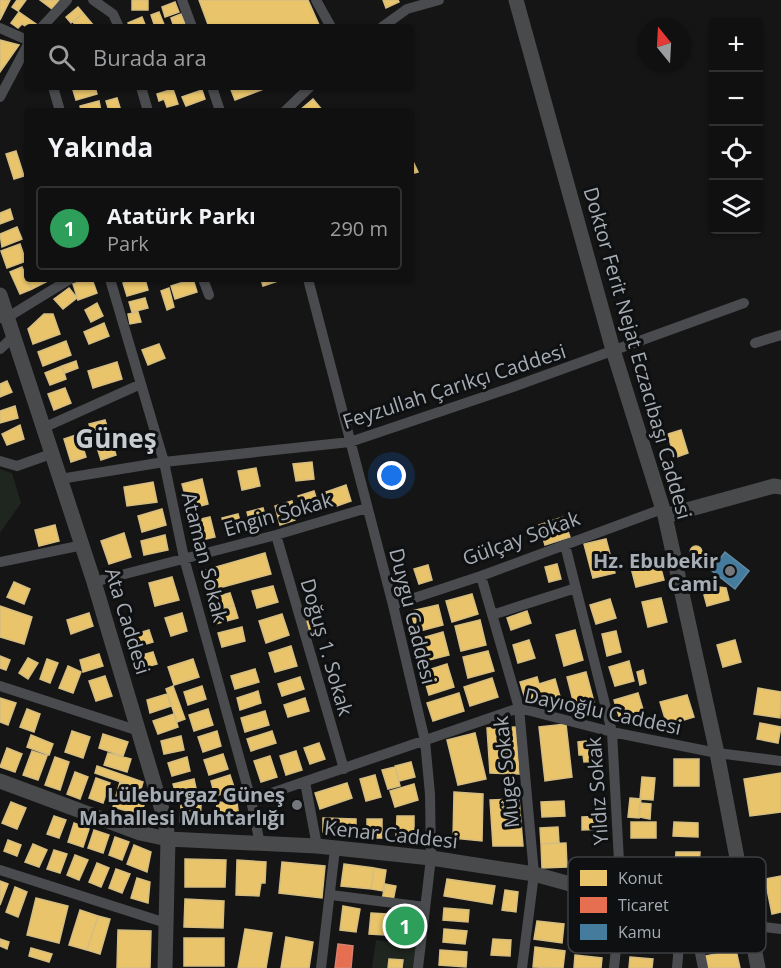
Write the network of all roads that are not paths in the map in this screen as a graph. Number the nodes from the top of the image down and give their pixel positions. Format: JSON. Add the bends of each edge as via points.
{"nodes":[{"id":1,"x":67,"y":0,"type":"edge"},
{"id":2,"x":93,"y":0,"type":"edge"},
{"id":3,"x":182,"y":0,"type":"edge"},
{"id":4,"x":316,"y":0,"type":"edge"},
{"id":5,"x":439,"y":0,"type":"edge"},
{"id":6,"x":516,"y":0,"type":"edge"},
{"id":7,"x":107,"y":4,"type":"edge"},
{"id":8,"x":405,"y":5,"type":"edge"},
{"id":9,"x":45,"y":24,"type":"edge"},
{"id":10,"x":118,"y":24,"type":"edge"},
{"id":11,"x":191,"y":24,"type":"edge"},
{"id":12,"x":329,"y":24,"type":"edge"},
{"id":13,"x":385,"y":24,"type":"edge"},
{"id":14,"x":0,"y":28,"type":"edge"},
{"id":15,"x":24,"y":39,"type":"edge"},
{"id":16,"x":24,"y":52,"type":"edge"},
{"id":17,"x":54,"y":90,"type":"edge"},
{"id":18,"x":142,"y":90,"type":"edge"},
{"id":19,"x":213,"y":90,"type":"edge"},
{"id":20,"x":307,"y":90,"type":"edge"},
{"id":21,"x":0,"y":97,"type":"edge"},
{"id":22,"x":59,"y":108,"type":"edge"},
{"id":23,"x":147,"y":108,"type":"edge"},
{"id":24,"x":219,"y":108,"type":"edge"},
{"id":25,"x":288,"y":108,"type":"edge"},
{"id":26,"x":65,"y":282,"type":"edge"},
{"id":27,"x":111,"y":282,"type":"edge"},
{"id":28,"x":204,"y":282,"type":"edge"},
{"id":29,"x":309,"y":282,"type":"edge"},
{"id":30,"x":0,"y":295,"type":"edge"},
{"id":31,"x":209,"y":295,"type":"dead end"},
{"id":32,"x":744,"y":303,"type":"dead end"},
{"id":33,"x":4,"y":317,"type":"edge"},
{"id":34,"x":781,"y":335,"type":"edge"},
{"id":35,"x":14,"y":336,"type":"junction"},
{"id":36,"x":755,"y":343,"type":"dead end"},
{"id":37,"x":0,"y":349,"type":"edge"},
{"id":38,"x":614,"y":351,"type":"junction"},
{"id":39,"x":141,"y":384,"type":"junction"},
{"id":40,"x":43,"y":428,"type":"junction"},
{"id":41,"x":350,"y":441,"type":"junction"},
{"id":42,"x":51,"y":454,"type":"junction"},
{"id":43,"x":0,"y":461,"type":"edge"},
{"id":44,"x":164,"y":462,"type":"junction"},
{"id":45,"x":60,"y":479,"type":"junction"},
{"id":46,"x":781,"y":487,"type":"edge"},
{"id":47,"x":367,"y":508,"type":"junction"},
{"id":48,"x":664,"y":513,"type":"junction"},
{"id":49,"x":276,"y":535,"type":"junction"},
{"id":50,"x":83,"y":545,"type":"junction"},
{"id":51,"x":565,"y":546,"type":"junction"},
{"id":52,"x":184,"y":558,"type":"junction"},
{"id":53,"x":0,"y":562,"type":"edge"},
{"id":54,"x":481,"y":576,"type":"junction"},
{"id":55,"x":94,"y":582,"type":"junction"},
{"id":56,"x":576,"y":588,"type":"junction"},
{"id":57,"x":393,"y":605,"type":"junction"},
{"id":58,"x":492,"y":615,"type":"junction"},
{"id":59,"x":0,"y":686,"type":"edge"},
{"id":60,"x":519,"y":708,"type":"junction"},
{"id":61,"x":139,"y":731,"type":"junction"},
{"id":62,"x":612,"y":732,"type":"junction"},
{"id":63,"x":425,"y":741,"type":"junction"},
{"id":64,"x":717,"y":753,"type":"junction"},
{"id":65,"x":781,"y":761,"type":"edge"},
{"id":66,"x":344,"y":770,"type":"junction"},
{"id":67,"x":0,"y":781,"type":"edge"},
{"id":68,"x":304,"y":782,"type":"junction"},
{"id":69,"x":251,"y":800,"type":"junction"},
{"id":70,"x":168,"y":840,"type":"junction"},
{"id":71,"x":260,"y":844,"type":"junction"},
{"id":72,"x":317,"y":846,"type":"junction"},
{"id":73,"x":335,"y":849,"type":"junction"},
{"id":74,"x":619,"y":857,"type":"edge"},
{"id":75,"x":736,"y":857,"type":"edge"},
{"id":76,"x":431,"y":858,"type":"junction"},
{"id":77,"x":0,"y":870,"type":"edge"},
{"id":78,"x":534,"y":874,"type":"junction"},
{"id":79,"x":568,"y":883,"type":"edge"},
{"id":80,"x":331,"y":895,"type":"junction"},
{"id":81,"x":425,"y":907,"type":"junction"},
{"id":82,"x":166,"y":923,"type":"junction"},
{"id":83,"x":766,"y":928,"type":"edge"},
{"id":84,"x":781,"y":929,"type":"edge"},
{"id":85,"x":616,"y":953,"type":"edge"},
{"id":86,"x":678,"y":953,"type":"edge"},
{"id":87,"x":700,"y":953,"type":"edge"},
{"id":88,"x":754,"y":953,"type":"edge"},
{"id":89,"x":165,"y":968,"type":"edge"},
{"id":90,"x":321,"y":968,"type":"edge"},
{"id":91,"x":418,"y":968,"type":"edge"},
{"id":92,"x":522,"y":968,"type":"edge"},
{"id":93,"x":614,"y":968,"type":"edge"},
{"id":94,"x":676,"y":968,"type":"edge"},
{"id":95,"x":703,"y":968,"type":"edge"},
{"id":96,"x":758,"y":968,"type":"edge"}],
"edges":[{"from":1,"to":9,"type":"street"},
{"from":2,"to":7,"type":"street"},
{"from":3,"to":11,"type":"street"},
{"from":4,"to":12,"type":"street"},
{"from":5,"to":8,"type":"street"},
{"from":6,"to":38,"type":"main road","name":"Doktor Ferit Nejat Eczacıbaşı Caddesi"},
{"from":7,"to":10,"type":"street"},
{"from":8,"to":13,"type":"street"},
{"from":14,"to":15,"type":"street"},
{"from":16,"to":21,"type":"street"},
{"from":17,"to":22,"type":"street"},
{"from":18,"to":23,"type":"street"},
{"from":19,"to":24,"type":"street"},
{"from":20,"to":25,"type":"street"},
{"from":26,"to":33,"type":"street"},
{"from":27,"to":39,"type":"street","name":"Ataman Sokak"},
{"from":28,"to":31,"type":"street"},
{"from":29,"to":41,"type":"street","name":"Duygu Caddesi"},
{"from":30,"to":33,"type":"main road","name":"Ata Caddesi"},
{"from":32,"to":38,"type":"street","name":"Feyzullah Çarıkçı Caddesi"},
{"from":33,"to":35,"type":"main road","name":"Ata Caddesi"},
{"from":34,"to":36,"type":"street"},
{"from":35,"to":37,"type":"street"},
{"from":35,"to":40,"type":"main road","name":"Ata Caddesi"},
{"from":38,"to":41,"type":"street","name":"Feyzullah Çarıkçı Caddesi"},
{"from":38,"to":48,"type":"main road","name":"Doktor Ferit Nejat Eczacıbaşı Caddesi"},
{"from":39,"to":40,"type":"street"},
{"from":39,"to":44,"type":"street","name":"Ataman Sokak"},
{"from":40,"to":42,"type":"main road","name":"Ata Caddesi"},
{"from":41,"to":44,"type":"street","name":"Feyzullah Çarıkçı Caddesi"},
{"from":41,"to":47,"type":"street","name":"Duygu Caddesi"},
{"from":42,"to":43,"type":"street","via":[[16,466]]},
{"from":42,"to":45,"type":"main road","name":"Ata Caddesi"},
{"from":44,"to":45,"type":"street","name":"Feyzullah Çarıkçı Caddesi"},
{"from":44,"to":52,"type":"street","name":"Ataman Sokak"},
{"from":45,"to":50,"type":"main road","name":"Ata Caddesi"},
{"from":46,"to":48,"type":"main road","name":"Gülçay Sokak"},
{"from":47,"to":49,"type":"street","name":"Engin Sokak"},
{"from":47,"to":57,"type":"street","name":"Duygu Caddesi"},
{"from":48,"to":51,"type":"street","name":"Gülçay Sokak"},
{"from":48,"to":64,"type":"main road","name":"Doktor Ferit Nejat Eczacıbaşı Caddesi"},
{"from":49,"to":52,"type":"street","name":"Engin Sokak"},
{"from":49,"to":66,"type":"street","name":"Doğuş 1. Sokak"},
{"from":50,"to":53,"type":"street"},
{"from":50,"to":55,"type":"main road","name":"Ata Caddesi"},
{"from":51,"to":54,"type":"street","name":"Gülçay Sokak"},
{"from":51,"to":56,"type":"street","name":"Yıldız Sokak"},
{"from":52,"to":55,"type":"street","name":"Engin Sokak"},
{"from":52,"to":69,"type":"street","name":"Ataman Sokak"},
{"from":54,"to":57,"type":"street","name":"Gülçay Sokak"},
{"from":54,"to":58,"type":"street","name":"Müge Sokak"},
{"from":55,"to":61,"type":"main road","name":"Ata Caddesi"},
{"from":56,"to":58,"type":"street"},
{"from":56,"to":62,"type":"street","name":"Yıldız Sokak"},
{"from":57,"to":63,"type":"street","name":"Duygu Caddesi"},
{"from":58,"to":60,"type":"street","name":"Müge Sokak"},
{"from":59,"to":61,"type":"street"},
{"from":60,"to":62,"type":"street","name":"Dayıoğlu Caddesi"},
{"from":60,"to":63,"type":"street","name":"Dayıoğlu Caddesi"},
{"from":60,"to":78,"type":"street","name":"Müge Sokak"},
{"from":61,"to":70,"type":"main road","name":"Ata Caddesi"},
{"from":62,"to":64,"type":"street","name":"Dayıoğlu Caddesi"},
{"from":62,"to":74,"type":"street","name":"Yıldız Sokak"},
{"from":63,"to":66,"type":"street","name":"Dayıoğlu Caddesi"},
{"from":63,"to":76,"type":"street","name":"Duygu Caddesi"},
{"from":64,"to":65,"type":"street","name":"Dayıoğlu Caddesi"},
{"from":64,"to":75,"type":"main road","name":"Doktor Ferit Nejat Eczacıbaşı Caddesi"},
{"from":66,"to":68,"type":"street","name":"Dayıoğlu Caddesi"},
{"from":67,"to":70,"type":"main road","name":"Kenar Caddesi"},
{"from":68,"to":69,"type":"street","name":"Dayıoğlu Caddesi"},
{"from":68,"to":72,"type":"street"},
{"from":69,"to":71,"type":"street","name":"Ataman Sokak"},
{"from":70,"to":71,"type":"main road","name":"Kenar Caddesi"},
{"from":70,"to":82,"type":"main road","name":"Ata Caddesi"},
{"from":71,"to":72,"type":"main road","name":"Kenar Caddesi"},
{"from":72,"to":73,"type":"main road","name":"Kenar Caddesi"},
{"from":73,"to":76,"type":"main road","name":"Kenar Caddesi"},
{"from":73,"to":80,"type":"street"},
{"from":76,"to":78,"type":"main road","name":"Kenar Caddesi"},
{"from":76,"to":81,"type":"street","name":"Duygu Caddesi"},
{"from":77,"to":82,"type":"street"},
{"from":78,"to":79,"type":"main road","name":"Kenar Caddesi"},
{"from":78,"to":92,"type":"street","name":"Müge Sokak"},
{"from":80,"to":81,"type":"street"},
{"from":80,"to":90,"type":"street"},
{"from":81,"to":91,"type":"street","name":"Duygu Caddesi"},
{"from":82,"to":89,"type":"main road","name":"Ata Caddesi"},
{"from":83,"to":84,"type":"street","name":"Kenar Caddesi"},
{"from":85,"to":93,"type":"street","name":"Yıldız Sokak"},
{"from":86,"to":94,"type":"street"},
{"from":87,"to":95,"type":"street"},
{"from":88,"to":96,"type":"main road","name":"Doktor Ferit Nejat Eczacıbaşı Caddesi"}]}
